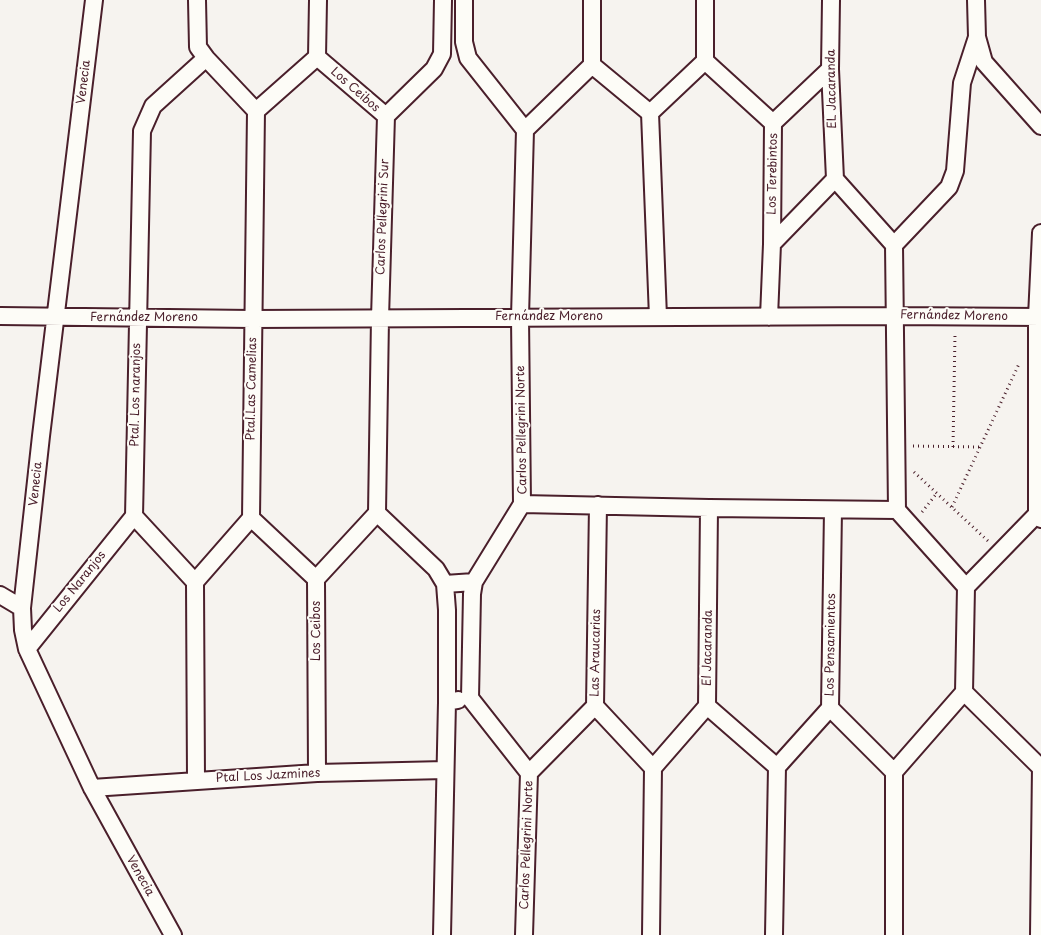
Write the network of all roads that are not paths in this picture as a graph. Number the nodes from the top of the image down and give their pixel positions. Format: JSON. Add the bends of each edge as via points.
{"nodes":[{"id":1,"x":94,"y":0,"type":"edge"},
{"id":2,"x":198,"y":0,"type":"edge"},
{"id":3,"x":318,"y":0,"type":"edge"},
{"id":4,"x":443,"y":0,"type":"edge"},
{"id":5,"x":464,"y":0,"type":"edge"},
{"id":6,"x":592,"y":0,"type":"edge"},
{"id":7,"x":705,"y":0,"type":"edge"},
{"id":8,"x":831,"y":0,"type":"edge"},
{"id":9,"x":976,"y":0,"type":"edge"},
{"id":10,"x":977,"y":37,"type":"junction"},
{"id":11,"x":466,"y":50,"type":"junction"},
{"id":12,"x":442,"y":54,"type":"junction"},
{"id":13,"x":317,"y":57,"type":"junction"},
{"id":14,"x":206,"y":58,"type":"junction"},
{"id":15,"x":705,"y":61,"type":"junction"},
{"id":16,"x":592,"y":65,"type":"junction"},
{"id":17,"x":830,"y":69,"type":"junction"},
{"id":18,"x":256,"y":111,"type":"junction"},
{"id":19,"x":650,"y":113,"type":"junction"},
{"id":20,"x":386,"y":116,"type":"junction"},
{"id":21,"x":773,"y":123,"type":"junction"},
{"id":22,"x":1041,"y":126,"type":"edge"},
{"id":23,"x":525,"y":130,"type":"junction"},
{"id":24,"x":835,"y":179,"type":"junction"},
{"id":25,"x":1041,"y":233,"type":"edge"},
{"id":26,"x":772,"y":244,"type":"junction"},
{"id":27,"x":894,"y":246,"type":"junction"},
{"id":28,"x":0,"y":316,"type":"edge"},
{"id":29,"x":894,"y":316,"type":"junction"},
{"id":30,"x":57,"y":317,"type":"junction"},
{"id":31,"x":520,"y":317,"type":"junction"},
{"id":32,"x":658,"y":317,"type":"junction"},
{"id":33,"x":769,"y":317,"type":"junction"},
{"id":34,"x":1039,"y":317,"type":"edge"},
{"id":35,"x":138,"y":318,"type":"junction"},
{"id":36,"x":380,"y":318,"type":"junction"},
{"id":37,"x":252,"y":319,"type":"junction"},
{"id":38,"x":522,"y":504,"type":"junction"},
{"id":39,"x":598,"y":505,"type":"junction"},
{"id":40,"x":709,"y":508,"type":"junction"},
{"id":41,"x":833,"y":510,"type":"junction"},
{"id":42,"x":897,"y":510,"type":"junction"},
{"id":43,"x":377,"y":513,"type":"junction"},
{"id":44,"x":134,"y":516,"type":"junction"},
{"id":45,"x":1039,"y":517,"type":"edge"},
{"id":46,"x":251,"y":518,"type":"junction"},
{"id":47,"x":316,"y":579,"type":"junction"},
{"id":48,"x":195,"y":582,"type":"junction"},
{"id":49,"x":474,"y":582,"type":"junction"},
{"id":50,"x":445,"y":584,"type":"junction"},
{"id":51,"x":966,"y":587,"type":"junction"},
{"id":52,"x":0,"y":594,"type":"edge"},
{"id":53,"x":22,"y":608,"type":"junction"},
{"id":54,"x":27,"y":649,"type":"junction"},
{"id":55,"x":964,"y":692,"type":"junction"},
{"id":56,"x":470,"y":698,"type":"junction"},
{"id":57,"x":447,"y":702,"type":"junction"},
{"id":58,"x":595,"y":706,"type":"junction"},
{"id":59,"x":707,"y":706,"type":"junction"},
{"id":60,"x":830,"y":708,"type":"junction"},
{"id":61,"x":1040,"y":766,"type":"edge"},
{"id":62,"x":777,"y":767,"type":"junction"},
{"id":63,"x":653,"y":768,"type":"junction"},
{"id":64,"x":445,"y":770,"type":"junction"},
{"id":65,"x":894,"y":772,"type":"junction"},
{"id":66,"x":317,"y":773,"type":"junction"},
{"id":67,"x":529,"y":773,"type":"junction"},
{"id":68,"x":196,"y":780,"type":"junction"},
{"id":69,"x":92,"y":788,"type":"junction"},
{"id":70,"x":173,"y":935,"type":"edge"},
{"id":71,"x":442,"y":935,"type":"edge"},
{"id":72,"x":524,"y":935,"type":"edge"},
{"id":73,"x":650,"y":935,"type":"edge"},
{"id":74,"x":774,"y":935,"type":"edge"},
{"id":75,"x":894,"y":935,"type":"edge"},
{"id":76,"x":1039,"y":935,"type":"edge"}],
"edges":[{"from":1,"to":30,"type":"street","name":"Venecia"},
{"from":2,"to":14,"type":"street","via":[[198,47]]},
{"from":3,"to":13,"type":"street"},
{"from":4,"to":12,"type":"street"},
{"from":5,"to":11,"type":"street"},
{"from":6,"to":16,"type":"street"},
{"from":7,"to":15,"type":"street"},
{"from":8,"to":17,"type":"street","name":"EL Jacaranda"},
{"from":9,"to":10,"type":"street"},
{"from":10,"to":22,"type":"street","via":[[984,62]]},
{"from":10,"to":27,"type":"street","via":[[962,83],[955,172],[949,187]]},
{"from":11,"to":12,"type":"street"},
{"from":11,"to":23,"type":"street","via":[[468,58]]},
{"from":12,"to":20,"type":"street","name":"Los Ceibos","via":[[434,69]]},
{"from":13,"to":18,"type":"street"},
{"from":13,"to":20,"type":"street","name":"Los Ceibos"},
{"from":14,"to":18,"type":"street"},
{"from":14,"to":35,"type":"street","name":"Ptal. Los naranjos","via":[[153,106],[142,131]]},
{"from":15,"to":19,"type":"street"},
{"from":15,"to":21,"type":"street","name":"Los Terebintos"},
{"from":16,"to":19,"type":"street"},
{"from":16,"to":23,"type":"street"},
{"from":17,"to":21,"type":"street"},
{"from":17,"to":24,"type":"street","name":"EL Jacaranda"},
{"from":18,"to":37,"type":"street","name":"Ptal.Las Camelias"},
{"from":19,"to":32,"type":"street"},
{"from":20,"to":36,"type":"street","name":"Carlos Pellegrini Sur"},
{"from":21,"to":26,"type":"street","name":"Los Terebintos"},
{"from":23,"to":31,"type":"street","name":"Carlos Pellegrini Norte"},
{"from":24,"to":26,"type":"street"},
{"from":24,"to":27,"type":"street"},
{"from":25,"to":34,"type":"street"},
{"from":26,"to":33,"type":"street","name":"Los Terebintos"},
{"from":27,"to":29,"type":"street"},
{"from":28,"to":30,"type":"street","name":"Fernández Moreno"},
{"from":29,"to":33,"type":"street","name":"Fernández Moreno"},
{"from":29,"to":34,"type":"street","name":"Fernández Moreno"},
{"from":29,"to":42,"type":"street"},
{"from":30,"to":35,"type":"street","name":"Fernández Moreno"},
{"from":30,"to":53,"type":"street","name":"Venecia"},
{"from":31,"to":32,"type":"street","name":"Fernández Moreno"},
{"from":31,"to":36,"type":"street","name":"Fernández Moreno"},
{"from":31,"to":38,"type":"street","name":"Carlos Pellegrini Norte"},
{"from":32,"to":33,"type":"street","name":"Fernández Moreno"},
{"from":34,"to":45,"type":"street"},
{"from":35,"to":37,"type":"street","name":"Fernández Moreno"},
{"from":35,"to":44,"type":"street","name":"Ptal. Los naranjos"},
{"from":36,"to":37,"type":"street","name":"Fernández Moreno"},
{"from":36,"to":43,"type":"street","name":"Carlos Pellegrini Sur"},
{"from":37,"to":46,"type":"street","name":"Ptal.Las Camelias"},
{"from":38,"to":39,"type":"street"},
{"from":38,"to":49,"type":"street","name":"Carlos Pellegrini Norte"},
{"from":39,"to":40,"type":"street"},
{"from":39,"to":58,"type":"street","name":"Las Araucarias"},
{"from":40,"to":41,"type":"street"},
{"from":40,"to":59,"type":"street","name":"El Jacaranda"},
{"from":41,"to":42,"type":"street"},
{"from":41,"to":60,"type":"street","name":"Los Pensamientos"},
{"from":42,"to":51,"type":"street"},
{"from":43,"to":47,"type":"street"},
{"from":43,"to":50,"type":"street","via":[[436,570]]},
{"from":44,"to":48,"type":"street"},
{"from":44,"to":54,"type":"street","name":"Los Naranjos"},
{"from":45,"to":51,"type":"street"},
{"from":46,"to":47,"type":"street"},
{"from":46,"to":48,"type":"street"},
{"from":47,"to":66,"type":"street","name":"Los Ceibos"},
{"from":48,"to":68,"type":"street"},
{"from":49,"to":50,"type":"street"},
{"from":49,"to":56,"type":"street","name":"Carlos Pellegrini Norte"},
{"from":50,"to":57,"type":"street"},
{"from":51,"to":55,"type":"street"},
{"from":52,"to":53,"type":"street"},
{"from":53,"to":54,"type":"street","name":"Venecia"},
{"from":54,"to":69,"type":"street","name":"Venecia"},
{"from":55,"to":61,"type":"street"},
{"from":55,"to":65,"type":"street"},
{"from":56,"to":57,"type":"street"},
{"from":56,"to":67,"type":"street","name":"Carlos Pellegrini Norte"},
{"from":57,"to":64,"type":"street"},
{"from":58,"to":63,"type":"street"},
{"from":58,"to":67,"type":"street","name":"Las Araucarias"},
{"from":59,"to":62,"type":"street"},
{"from":59,"to":63,"type":"street"},
{"from":60,"to":62,"type":"street"},
{"from":60,"to":65,"type":"street","name":"Los Pensamientos"},
{"from":61,"to":76,"type":"street"},
{"from":62,"to":74,"type":"street"},
{"from":63,"to":73,"type":"street"},
{"from":64,"to":66,"type":"street","name":"Ptal Los Jazmines"},
{"from":64,"to":71,"type":"street"},
{"from":65,"to":75,"type":"street"},
{"from":66,"to":68,"type":"street","name":"Ptal Los Jazmines"},
{"from":67,"to":72,"type":"street","name":"Carlos Pellegrini Norte"},
{"from":68,"to":69,"type":"street","name":"Ptal Los Jazmines"},
{"from":69,"to":70,"type":"street","name":"Venecia"}]}
